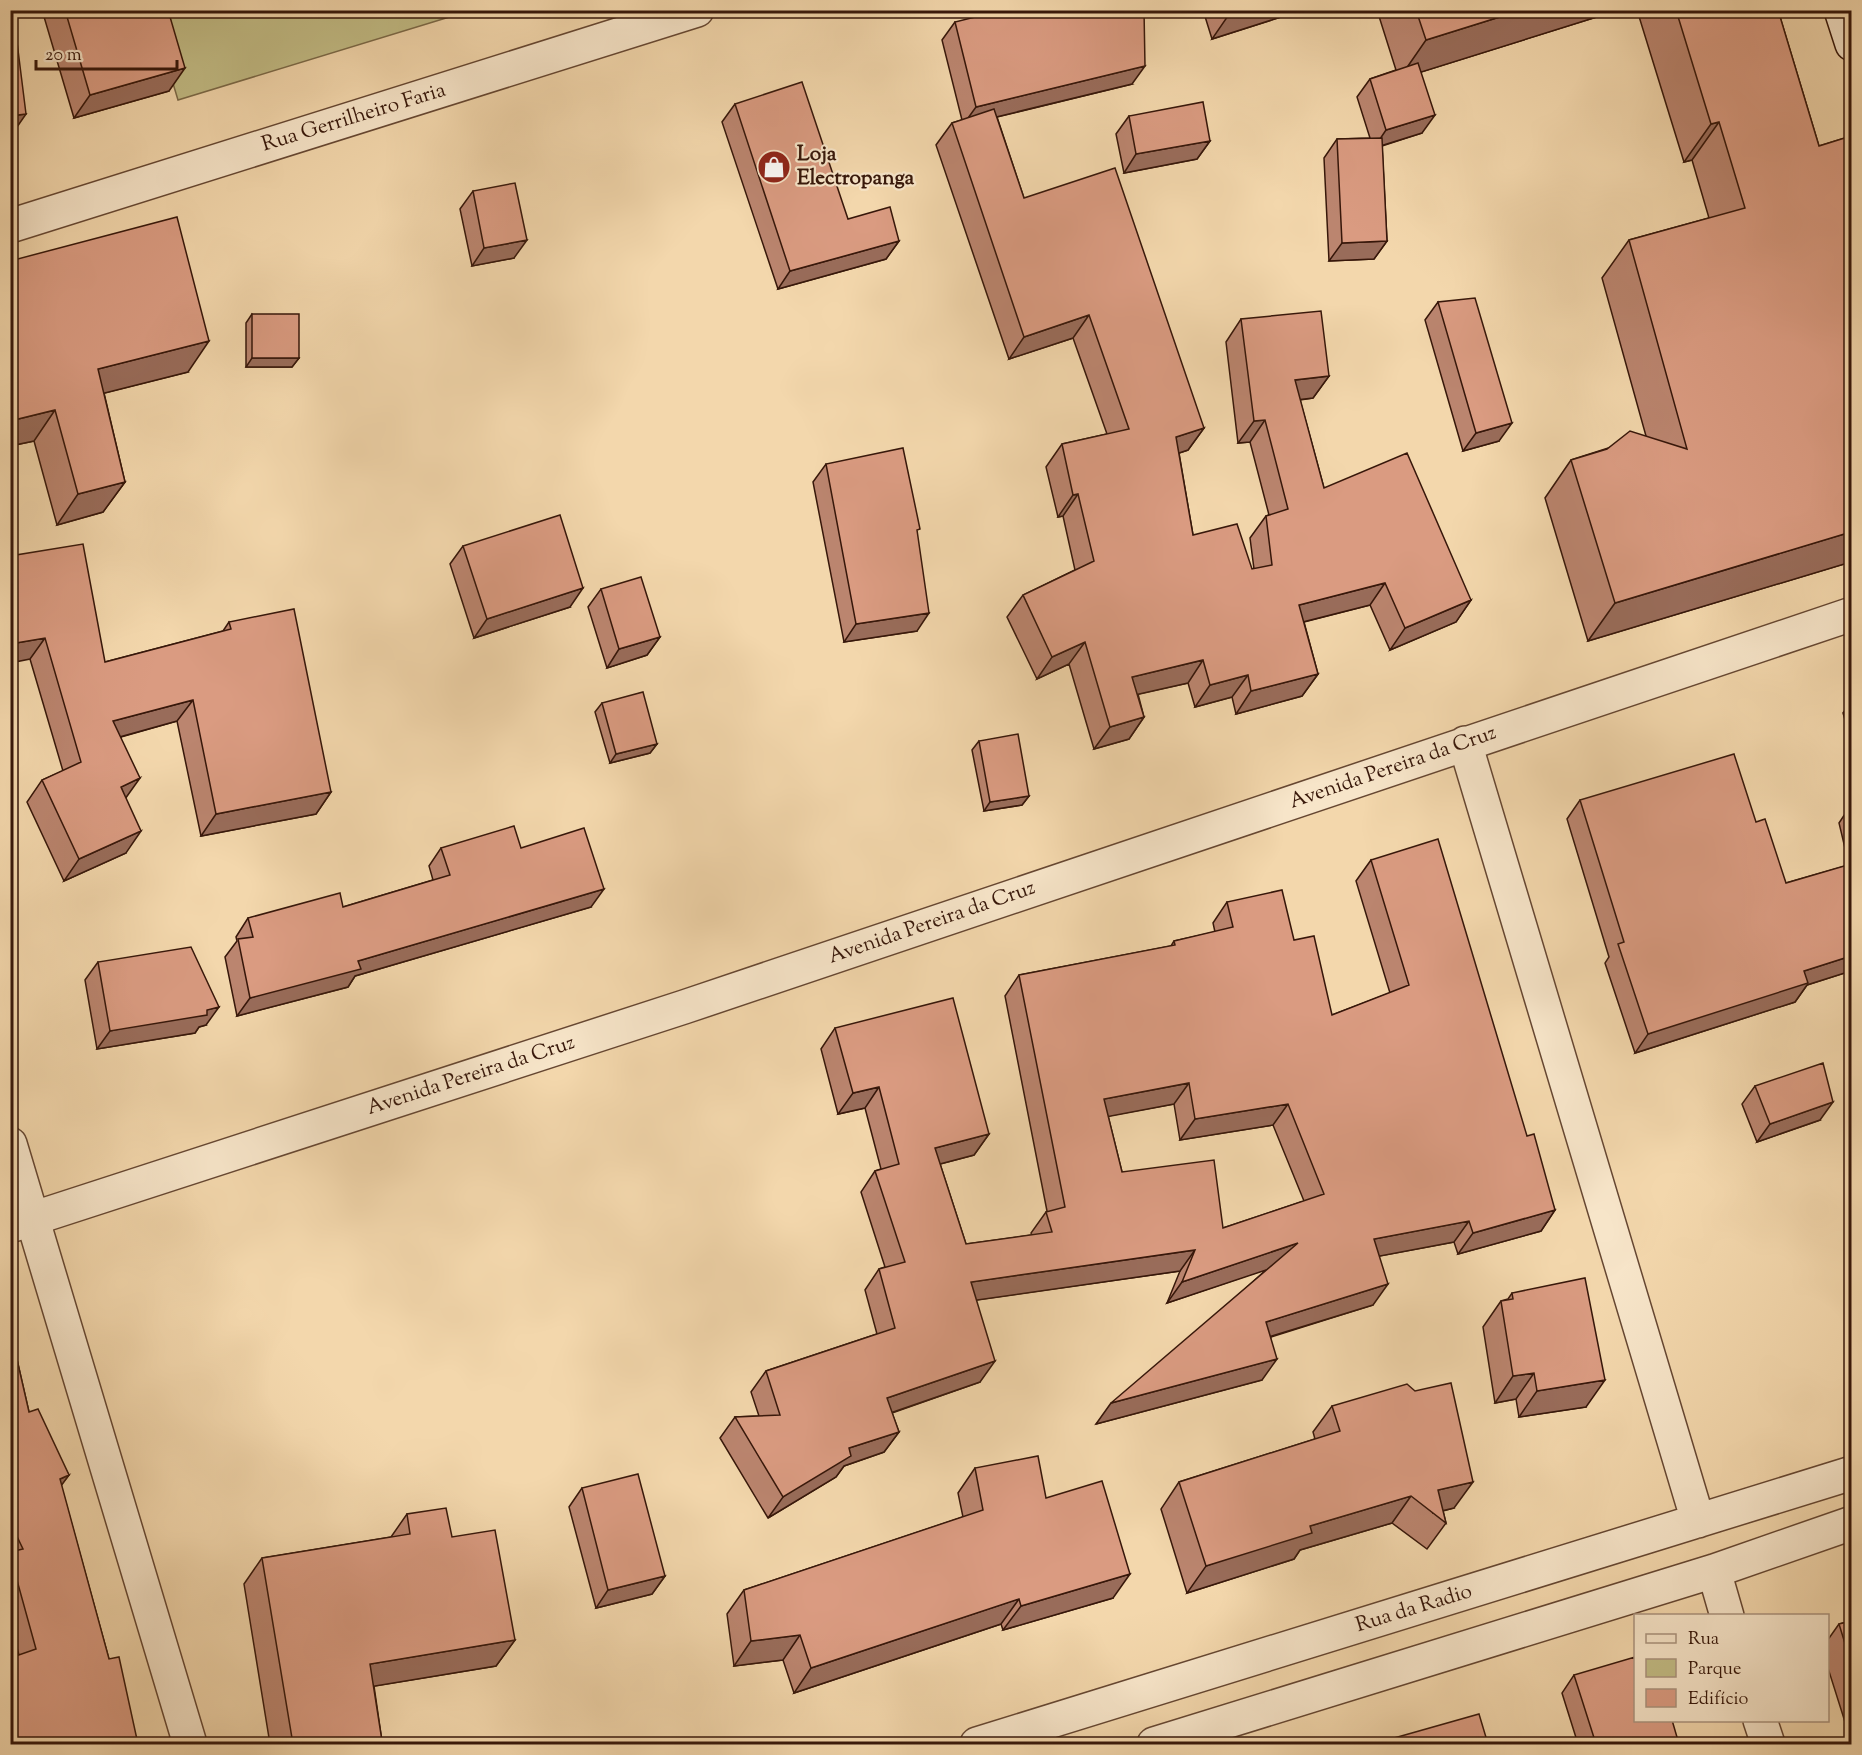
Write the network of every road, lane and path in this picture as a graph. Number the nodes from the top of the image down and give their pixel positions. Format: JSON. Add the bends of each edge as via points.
{"nodes":[{"id":1,"x":697,"y":10,"type":"edge"},
{"id":2,"x":1841,"y":10,"type":"edge"},
{"id":3,"x":1851,"y":44,"type":"edge"},
{"id":4,"x":10,"y":226,"type":"edge"},
{"id":5,"x":1851,"y":614,"type":"edge"},
{"id":6,"x":1465,"y":743,"type":"junction"},
{"id":7,"x":10,"y":1144,"type":"edge"},
{"id":8,"x":21,"y":1223,"type":"edge"},
{"id":9,"x":1851,"y":1473,"type":"edge"},
{"id":10,"x":1698,"y":1521,"type":"junction"},
{"id":11,"x":1851,"y":1523,"type":"edge"},
{"id":12,"x":1713,"y":1571,"type":"junction"},
{"id":13,"x":1727,"y":1614,"type":"edge"},
{"id":14,"x":1761,"y":1722,"type":"edge"},
{"id":15,"x":190,"y":1744,"type":"edge"},
{"id":16,"x":977,"y":1744,"type":"edge"},
{"id":17,"x":1154,"y":1744,"type":"edge"},
{"id":18,"x":1768,"y":1744,"type":"edge"}],
"edges":[{"from":1,"to":4,"type":"street","name":"Rua Gerrilheiro Faria"},
{"from":2,"to":3,"type":"street"},
{"from":5,"to":6,"type":"street","name":"Avenida Pereira da Cruz"},
{"from":6,"to":8,"type":"street","name":"Avenida Pereira da Cruz","via":[[684,1007]]},
{"from":6,"to":10,"type":"street"},
{"from":7,"to":8,"type":"street"},
{"from":8,"to":15,"type":"street"},
{"from":9,"to":10,"type":"street","name":"Rua da Radio"},
{"from":10,"to":16,"type":"street","name":"Rua da Radio"},
{"from":11,"to":12,"type":"street"},
{"from":12,"to":13,"type":"street"},
{"from":12,"to":17,"type":"street"},
{"from":14,"to":18,"type":"street"}]}
